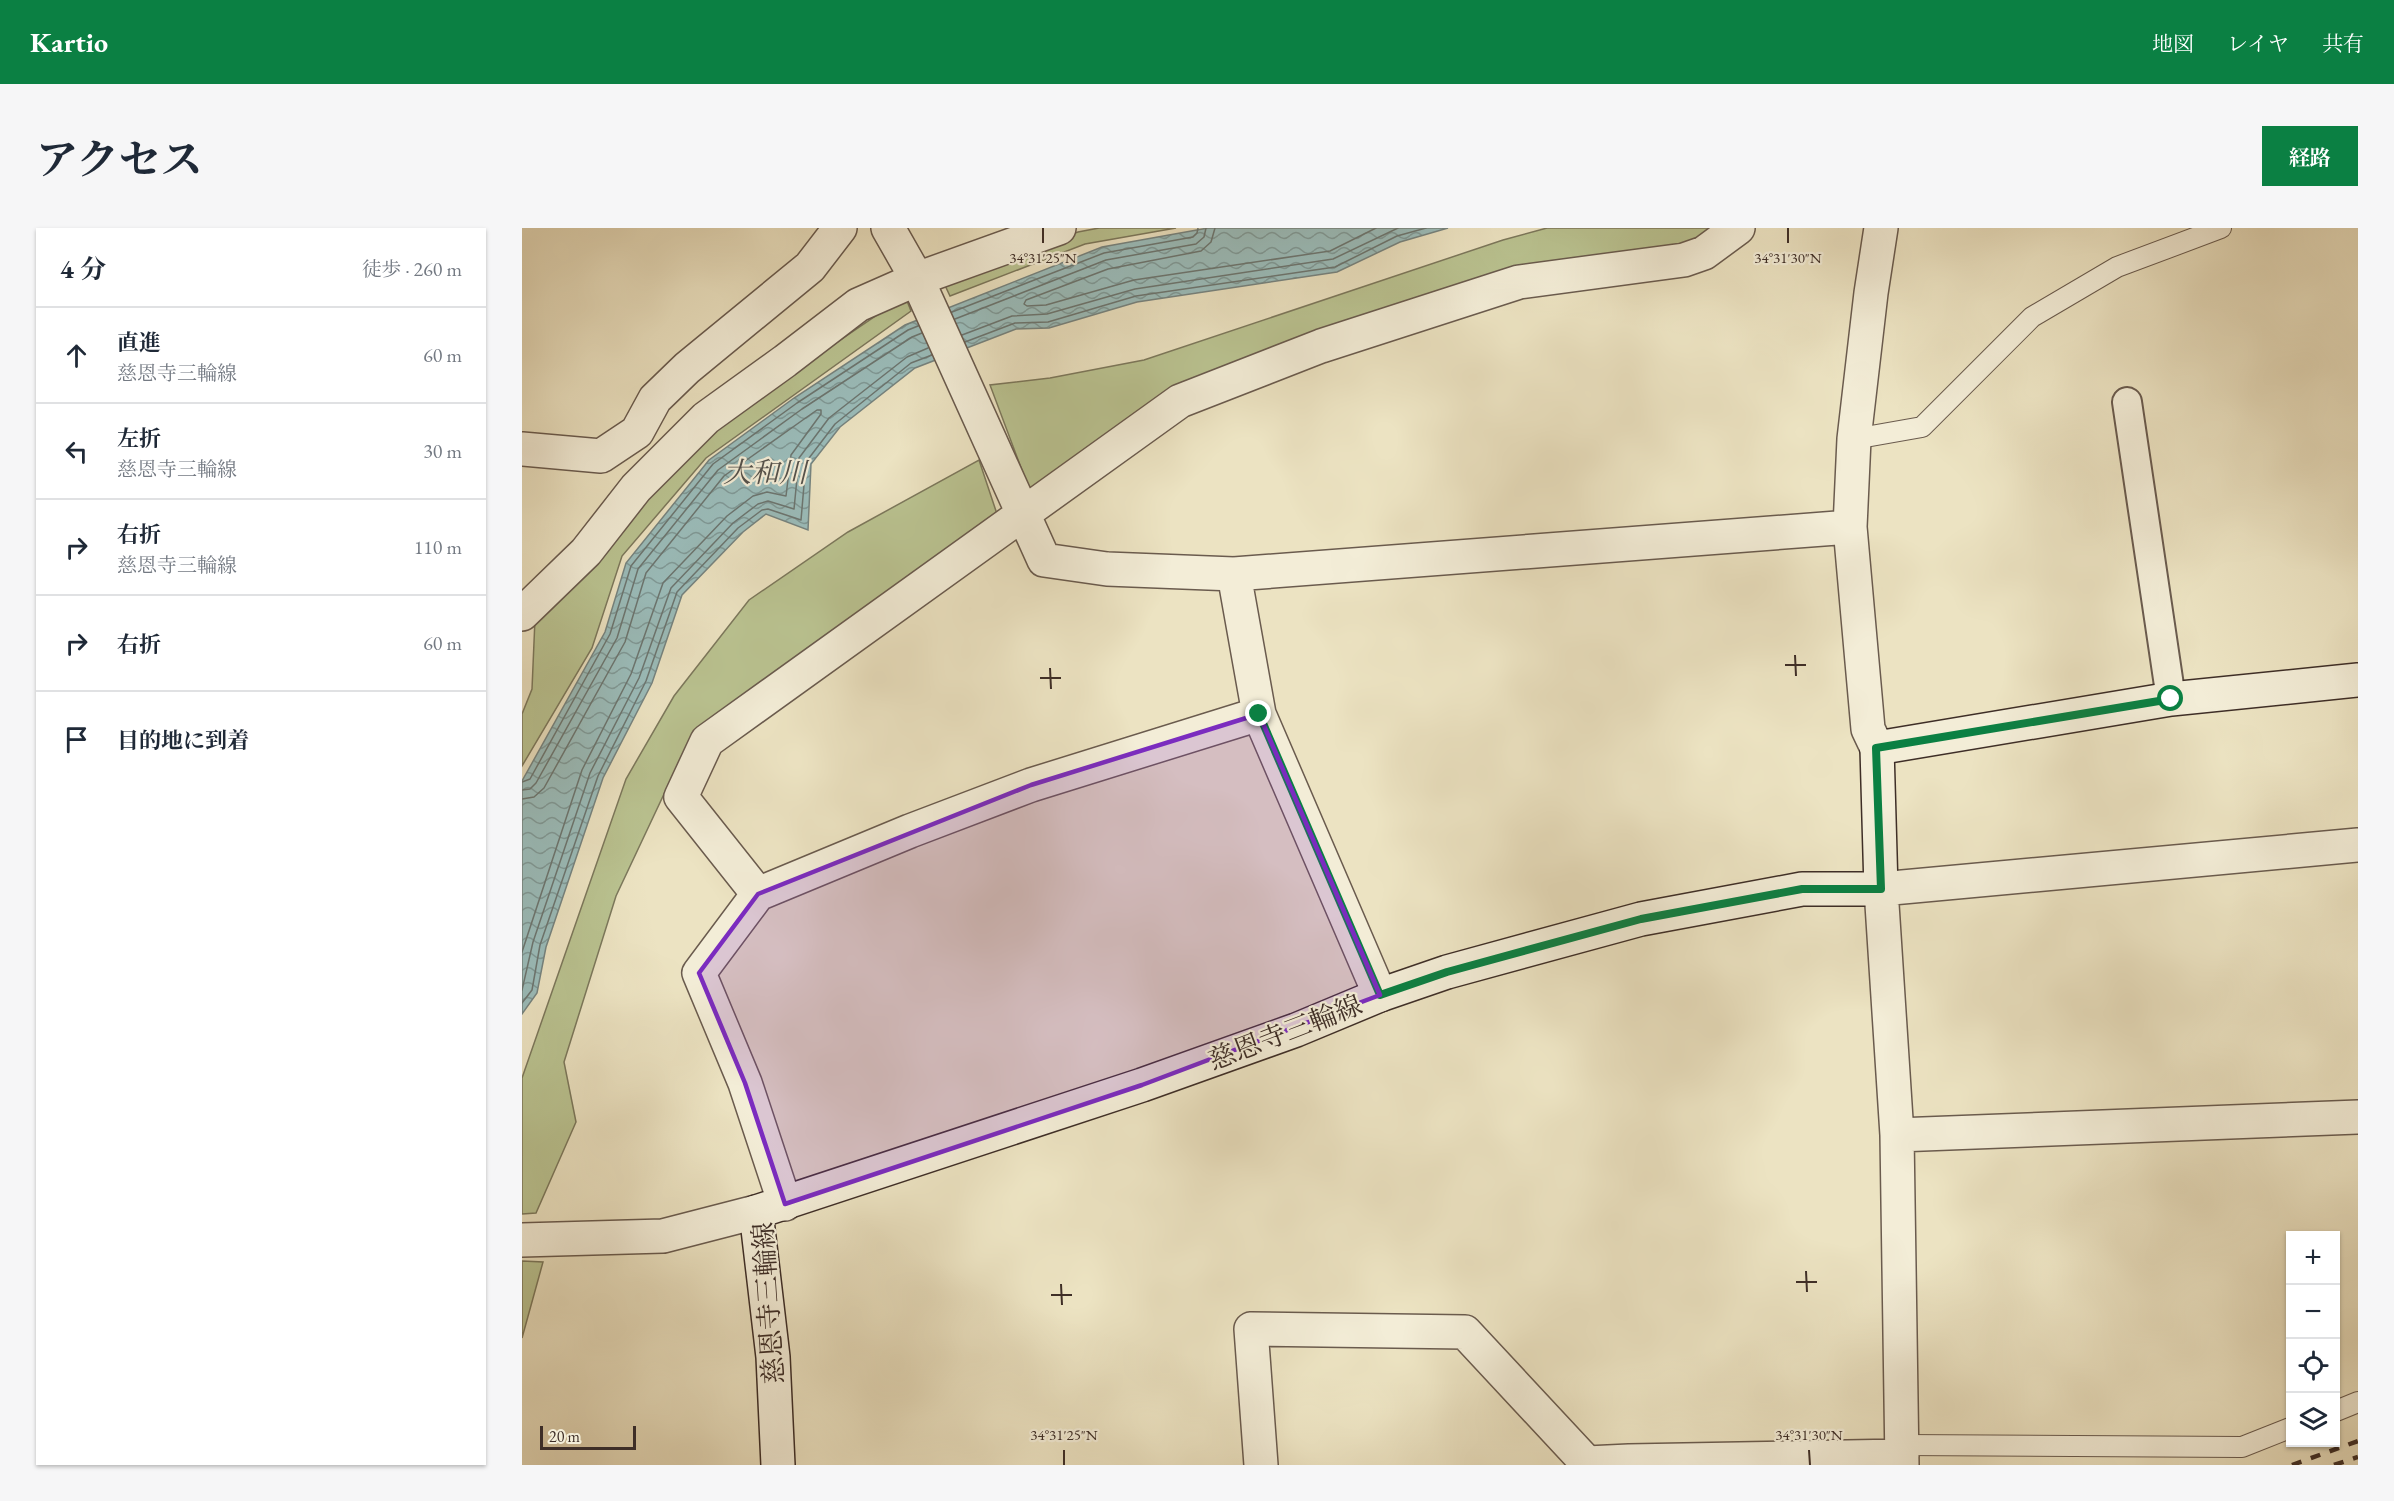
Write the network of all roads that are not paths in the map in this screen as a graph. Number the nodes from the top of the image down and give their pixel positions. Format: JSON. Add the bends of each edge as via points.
{"nodes":[{"id":1,"x":840,"y":228,"type":"edge"},
{"id":2,"x":888,"y":228,"type":"edge"},
{"id":3,"x":1059,"y":228,"type":"edge"},
{"id":4,"x":1738,"y":228,"type":"edge"},
{"id":5,"x":1881,"y":228,"type":"edge"},
{"id":6,"x":2221,"y":228,"type":"edge"},
{"id":7,"x":923,"y":293,"type":"junction"},
{"id":8,"x":751,"y":386,"type":"junction"},
{"id":9,"x":2127,"y":402,"type":"dead end"},
{"id":10,"x":637,"y":432,"type":"junction"},
{"id":11,"x":1854,"y":439,"type":"junction"},
{"id":12,"x":522,"y":449,"type":"edge"},
{"id":13,"x":1018,"y":506,"type":"junction"},
{"id":14,"x":1850,"y":527,"type":"junction"},
{"id":15,"x":1234,"y":574,"type":"junction"},
{"id":16,"x":522,"y":614,"type":"edge"},
{"id":17,"x":2358,"y":680,"type":"edge"},
{"id":18,"x":2171,"y":699,"type":"junction"},
{"id":19,"x":1259,"y":714,"type":"junction"},
{"id":20,"x":1876,"y":748,"type":"junction"},
{"id":21,"x":2358,"y":845,"type":"edge"},
{"id":22,"x":1881,"y":889,"type":"junction"},
{"id":23,"x":758,"y":894,"type":"junction"},
{"id":24,"x":1380,"y":995,"type":"junction"},
{"id":25,"x":2358,"y":1117,"type":"edge"},
{"id":26,"x":1897,"y":1135,"type":"junction"},
{"id":27,"x":770,"y":1208,"type":"junction"},
{"id":28,"x":524,"y":1240,"type":"edge"},
{"id":29,"x":2358,"y":1402,"type":"edge"},
{"id":30,"x":2340,"y":1409,"type":"edge"},
{"id":31,"x":2286,"y":1430,"type":"edge"},
{"id":32,"x":1902,"y":1455,"type":"edge"},
{"id":33,"x":1585,"y":1464,"type":"edge"},
{"id":34,"x":778,"y":1465,"type":"edge"},
{"id":35,"x":1261,"y":1465,"type":"edge"}],
"edges":[{"from":1,"to":10,"type":"street","via":[[810,267],[655,399]]},
{"from":2,"to":7,"type":"street"},
{"from":3,"to":7,"type":"street"},
{"from":4,"to":13,"type":"street","via":[[1704,253],[1684,260],[1519,282],[1321,346],[1180,401]]},
{"from":5,"to":11,"type":"street"},
{"from":6,"to":11,"type":"lane","via":[[2116,267],[2032,317],[1922,427]]},
{"from":7,"to":8,"type":"street","via":[[858,305]]},
{"from":7,"to":13,"type":"street"},
{"from":8,"to":10,"type":"street"},
{"from":8,"to":16,"type":"street","via":[[706,418],[682,441],[636,488],[586,552]]},
{"from":9,"to":18,"type":"street"},
{"from":10,"to":12,"type":"street","via":[[601,456]]},
{"from":11,"to":14,"type":"street"},
{"from":13,"to":15,"type":"street","via":[[1044,560],[1107,569]]},
{"from":13,"to":23,"type":"street","via":[[707,741],[681,797]]},
{"from":14,"to":15,"type":"street"},
{"from":14,"to":20,"type":"street","via":[[1868,729]]},
{"from":15,"to":19,"type":"street"},
{"from":17,"to":18,"type":"street"},
{"from":18,"to":20,"type":"street"},
{"from":19,"to":23,"type":"street","via":[[1031,785]]},
{"from":19,"to":24,"type":"street"},
{"from":20,"to":22,"type":"street"},
{"from":21,"to":22,"type":"street","name":"慈恩寺三輪線"},
{"from":22,"to":24,"type":"street","name":"慈恩寺三輪線","via":[[1802,889],[1641,919],[1447,972]]},
{"from":22,"to":26,"type":"street"},
{"from":23,"to":27,"type":"street","via":[[699,973],[745,1083]]},
{"from":24,"to":27,"type":"street","name":"慈恩寺三輪線","via":[[1296,1030],[1142,1084]]},
{"from":25,"to":26,"type":"street"},
{"from":26,"to":32,"type":"street"},
{"from":27,"to":28,"type":"street","via":[[663,1236]]},
{"from":27,"to":34,"type":"street","name":"慈恩寺三輪線"},
{"from":29,"to":30,"type":"lane"},
{"from":31,"to":32,"type":"lane","via":[[2242,1447]]},
{"from":32,"to":33,"type":"street"},
{"from":33,"to":35,"type":"street","via":[[1466,1332],[1251,1329]]}]}
